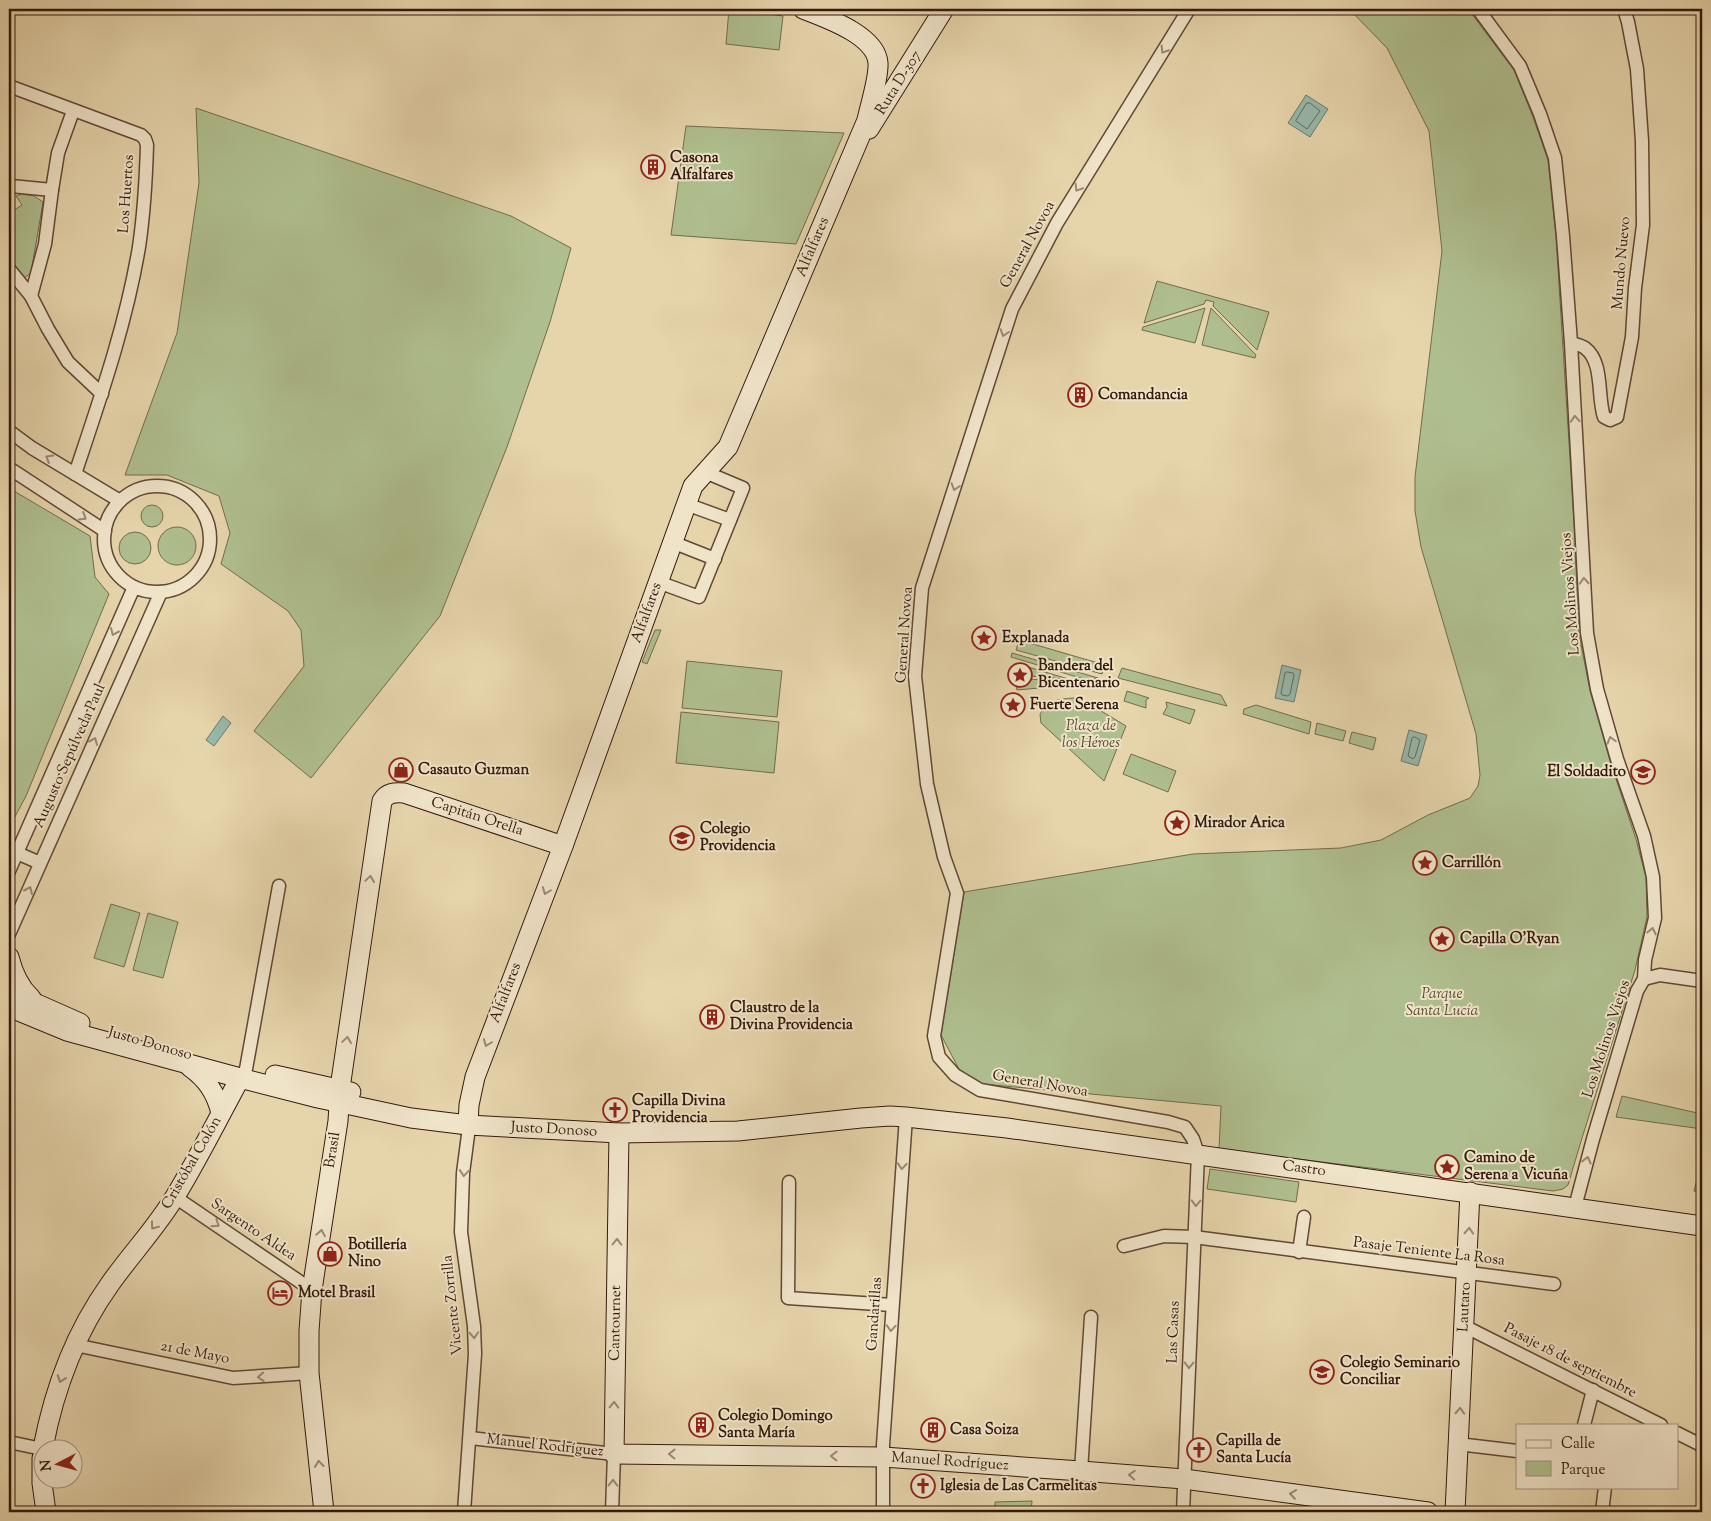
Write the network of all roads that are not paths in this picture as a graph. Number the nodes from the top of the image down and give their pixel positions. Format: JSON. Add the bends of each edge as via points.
{"nodes":[{"id":1,"x":804,"y":9,"type":"edge"},
{"id":2,"x":944,"y":9,"type":"edge"},
{"id":3,"x":1190,"y":9,"type":"edge"},
{"id":4,"x":1478,"y":9,"type":"edge"},
{"id":5,"x":1624,"y":9,"type":"edge"},
{"id":6,"x":837,"y":15,"type":"edge"},
{"id":7,"x":9,"y":86,"type":"edge"},
{"id":8,"x":73,"y":111,"type":"junction"},
{"id":9,"x":852,"y":155,"type":"junction"},
{"id":10,"x":9,"y":188,"type":"edge"},
{"id":11,"x":52,"y":190,"type":"junction"},
{"id":12,"x":9,"y":269,"type":"edge"},
{"id":13,"x":32,"y":296,"type":"junction"},
{"id":14,"x":1570,"y":343,"type":"junction"},
{"id":15,"x":102,"y":394,"type":"junction"},
{"id":16,"x":9,"y":432,"type":"edge"},
{"id":17,"x":9,"y":468,"type":"edge"},
{"id":18,"x":706,"y":472,"type":"junction"},
{"id":19,"x":75,"y":474,"type":"junction"},
{"id":20,"x":120,"y":501,"type":"junction"},
{"id":21,"x":686,"y":504,"type":"junction"},
{"id":22,"x":730,"y":520,"type":"junction"},
{"id":23,"x":104,"y":531,"type":"junction"},
{"id":24,"x":672,"y":542,"type":"junction"},
{"id":25,"x":715,"y":559,"type":"junction"},
{"id":26,"x":658,"y":582,"type":"junction"},
{"id":27,"x":134,"y":588,"type":"junction"},
{"id":28,"x":161,"y":592,"type":"junction"},
{"id":29,"x":390,"y":793,"type":"joint"},
{"id":30,"x":563,"y":846,"type":"junction"},
{"id":31,"x":17,"y":853,"type":"junction"},
{"id":32,"x":40,"y":863,"type":"junction"},
{"id":33,"x":9,"y":871,"type":"edge"},
{"id":34,"x":279,"y":886,"type":"dead end"},
{"id":35,"x":9,"y":934,"type":"edge"},
{"id":36,"x":9,"y":957,"type":"edge"},
{"id":37,"x":1644,"y":979,"type":"junction"},
{"id":38,"x":1702,"y":981,"type":"edge"},
{"id":39,"x":9,"y":989,"type":"edge"},
{"id":40,"x":37,"y":1004,"type":"junction"},
{"id":41,"x":9,"y":1007,"type":"edge"},
{"id":42,"x":175,"y":1061,"type":"junction"},
{"id":43,"x":243,"y":1074,"type":"junction"},
{"id":44,"x":340,"y":1096,"type":"junction"},
{"id":45,"x":221,"y":1113,"type":"junction"},
{"id":46,"x":906,"y":1117,"type":"junction"},
{"id":47,"x":468,"y":1125,"type":"junction"},
{"id":48,"x":619,"y":1133,"type":"junction"},
{"id":49,"x":1198,"y":1154,"type":"junction"},
{"id":50,"x":789,"y":1182,"type":"dead end"},
{"id":51,"x":1470,"y":1192,"type":"junction"},
{"id":52,"x":176,"y":1197,"type":"junction"},
{"id":53,"x":1575,"y":1207,"type":"junction"},
{"id":54,"x":1304,"y":1217,"type":"dead end"},
{"id":55,"x":1702,"y":1226,"type":"edge"},
{"id":56,"x":1194,"y":1237,"type":"junction"},
{"id":57,"x":1124,"y":1246,"type":"dead end"},
{"id":58,"x":1299,"y":1252,"type":"junction"},
{"id":59,"x":1466,"y":1273,"type":"junction"},
{"id":60,"x":1554,"y":1284,"type":"dead end"},
{"id":61,"x":312,"y":1290,"type":"junction"},
{"id":62,"x":892,"y":1305,"type":"junction"},
{"id":63,"x":1091,"y":1317,"type":"dead end"},
{"id":64,"x":1464,"y":1326,"type":"junction"},
{"id":65,"x":75,"y":1345,"type":"junction"},
{"id":66,"x":309,"y":1373,"type":"junction"},
{"id":67,"x":1593,"y":1390,"type":"junction"},
{"id":68,"x":1584,"y":1424,"type":"edge"},
{"id":69,"x":1659,"y":1424,"type":"edge"},
{"id":70,"x":1678,"y":1434,"type":"edge"},
{"id":71,"x":45,"y":1438,"type":"edge"},
{"id":72,"x":470,"y":1438,"type":"junction"},
{"id":73,"x":9,"y":1442,"type":"edge"},
{"id":74,"x":1458,"y":1444,"type":"junction"},
{"id":75,"x":1701,"y":1445,"type":"dead end"},
{"id":76,"x":32,"y":1447,"type":"edge"},
{"id":77,"x":1516,"y":1451,"type":"edge"},
{"id":78,"x":614,"y":1454,"type":"junction"},
{"id":79,"x":883,"y":1457,"type":"junction"},
{"id":80,"x":1081,"y":1471,"type":"junction"},
{"id":81,"x":1184,"y":1479,"type":"junction"},
{"id":82,"x":43,"y":1488,"type":"edge"},
{"id":83,"x":1605,"y":1488,"type":"edge"},
{"id":84,"x":46,"y":1512,"type":"edge"},
{"id":85,"x":324,"y":1512,"type":"edge"},
{"id":86,"x":464,"y":1512,"type":"edge"},
{"id":87,"x":612,"y":1512,"type":"edge"},
{"id":88,"x":883,"y":1512,"type":"edge"},
{"id":89,"x":1183,"y":1512,"type":"edge"},
{"id":90,"x":1428,"y":1512,"type":"edge"},
{"id":91,"x":1455,"y":1512,"type":"edge"},
{"id":92,"x":1602,"y":1512,"type":"edge"}],
"edges":[{"from":1,"to":6,"type":"street","name":"Alfalfares"},
{"from":2,"to":9,"type":"street","name":"Ruta D-307"},
{"from":3,"to":49,"type":"street","name":"General Novoa","one_way":true,"via":[[1057,223],[1012,309],[922,588],[915,676],[927,784],[944,857],[957,893],[934,1036],[939,1057],[955,1076],[980,1090],[1185,1127]]},
{"from":4,"to":14,"type":"street","name":"Los Molinos Viejos","via":[[1520,66],[1556,158]]},
{"from":5,"to":14,"type":"street","name":"Mundo Nuevo","via":[[1637,69],[1643,225],[1632,337],[1617,417],[1610,420],[1604,417],[1593,355],[1584,346]]},
{"from":6,"to":9,"type":"street","name":"Alfalfares","via":[[872,46],[877,55],[878,66],[867,120]]},
{"from":7,"to":8,"type":"street","name":"Los Huertos"},
{"from":8,"to":11,"type":"street","via":[[58,153]]},
{"from":8,"to":15,"type":"street","name":"Los Huertos","via":[[141,135],[147,145],[139,247],[119,338]]},
{"from":9,"to":18,"type":"street","name":"Alfalfares","via":[[728,447]]},
{"from":10,"to":11,"type":"street"},
{"from":11,"to":13,"type":"street","via":[[45,244]]},
{"from":12,"to":13,"type":"street"},
{"from":13,"to":15,"type":"street","via":[[68,362]]},
{"from":37,"to":14,"type":"street","name":"Los Molinos Viejos","one_way":true,"via":[[1655,918],[1653,877],[1644,836],[1597,689],[1587,633]]},
{"from":15,"to":19,"type":"street","name":"Los Huertos"},
{"from":19,"to":16,"type":"street","one_way":true},
{"from":17,"to":23,"type":"street","one_way":true},
{"from":18,"to":21,"type":"street","name":"Alfalfares","via":[[693,486]]},
{"from":18,"to":22,"type":"street","via":[[743,488]]},
{"from":19,"to":20,"type":"street"},
{"from":20,"to":23,"type":"street"},
{"from":20,"to":28,"type":"street","via":[[149,486],[165,486],[196,501],[206,518],[210,536],[208,554],[200,571],[187,584]]},
{"from":21,"to":22,"type":"street"},
{"from":21,"to":24,"type":"street","name":"Alfalfares"},
{"from":22,"to":25,"type":"street"},
{"from":23,"to":27,"type":"street","via":[[104,547],[110,563],[119,577]]},
{"from":24,"to":25,"type":"street"},
{"from":24,"to":26,"type":"street","name":"Alfalfares"},
{"from":25,"to":26,"type":"street","via":[[699,597]]},
{"from":26,"to":30,"type":"street","name":"Alfalfares"},
{"from":27,"to":28,"type":"street"},
{"from":27,"to":31,"type":"street","name":"Augusto Sepúlveda Paul","one_way":true},
{"from":32,"to":28,"type":"street","name":"Augusto Sepúlveda Paul","one_way":true},
{"from":29,"to":30,"type":"street","name":"Capitán Orella","via":[[404,793]]},
{"from":44,"to":29,"type":"street","name":"Brasil","one_way":true,"via":[[382,801]]},
{"from":30,"to":47,"type":"street","name":"Alfalfares","one_way":true,"via":[[475,1077]]},
{"from":31,"to":32,"type":"street"},
{"from":31,"to":33,"type":"street","name":"Augusto Sepúlveda Paul"},
{"from":35,"to":32,"type":"street","name":"Augusto Sepúlveda Paul","one_way":true},
{"from":34,"to":43,"type":"street","name":"Cristóbal Colón"},
{"from":36,"to":40,"type":"street","via":[[20,986]]},
{"from":37,"to":38,"type":"street","via":[[1660,975]]},
{"from":53,"to":37,"type":"street","name":"Los Molinos Viejos","one_way":true,"via":[[1634,1000]]},
{"from":39,"to":40,"type":"street","name":"Justo Donoso"},
{"from":40,"to":43,"type":"street","name":"Justo Donoso","via":[[84,1024]]},
{"from":41,"to":42,"type":"street","name":"Justo Donoso","via":[[67,1031]]},
{"from":42,"to":43,"type":"street","name":"Justo Donoso"},
{"from":42,"to":45,"type":"street","via":[[204,1078]]},
{"from":43,"to":44,"type":"street","name":"Justo Donoso"},
{"from":43,"to":45,"type":"street","name":"Cristóbal Colón"},
{"from":44,"to":47,"type":"street","name":"Justo Donoso","via":[[364,1096],[411,1118]]},
{"from":61,"to":44,"type":"street","name":"Brasil","one_way":true},
{"from":45,"to":52,"type":"street","name":"Cristóbal Colón"},
{"from":46,"to":48,"type":"street","name":"Justo Donoso","via":[[861,1118],[738,1131]]},
{"from":46,"to":49,"type":"street","name":"Castro","via":[[982,1124]]},
{"from":46,"to":62,"type":"street","name":"Gandarillas","one_way":true},
{"from":47,"to":48,"type":"street","name":"Justo Donoso"},
{"from":47,"to":72,"type":"street","name":"Vicente Zorrilla","one_way":true,"via":[[461,1232],[474,1326]]},
{"from":78,"to":48,"type":"street","name":"Cantournet","one_way":true},
{"from":49,"to":51,"type":"street","name":"Castro"},
{"from":49,"to":56,"type":"street","name":"Las Casas","one_way":true},
{"from":50,"to":62,"type":"street","via":[[788,1298]]},
{"from":51,"to":53,"type":"street","name":"Castro"},
{"from":59,"to":51,"type":"street","name":"Lautaro","one_way":true},
{"from":52,"to":61,"type":"street","name":"Sargento Aldea","one_way":true},
{"from":52,"to":65,"type":"street","name":"Cristóbal Colón","one_way":true,"via":[[109,1284]]},
{"from":53,"to":55,"type":"street","name":"Castro"},
{"from":54,"to":58,"type":"street"},
{"from":56,"to":57,"type":"street","name":"Pasaje Teniente La Rosa","via":[[1164,1236]]},
{"from":56,"to":58,"type":"street","name":"Pasaje Teniente La Rosa"},
{"from":56,"to":81,"type":"street","name":"Las Casas","one_way":true},
{"from":58,"to":59,"type":"street","name":"Pasaje Teniente La Rosa"},
{"from":59,"to":60,"type":"street","name":"Pasaje Teniente La Rosa"},
{"from":59,"to":64,"type":"street","name":"Lautaro"},
{"from":61,"to":66,"type":"street","name":"Brasil"},
{"from":62,"to":79,"type":"street","name":"Gandarillas","one_way":true},
{"from":63,"to":80,"type":"street"},
{"from":64,"to":67,"type":"street","name":"Pasaje 18 de septiembre"},
{"from":74,"to":64,"type":"street","name":"Lautaro","one_way":true},
{"from":66,"to":65,"type":"street","name":"21 de Mayo","one_way":true,"via":[[243,1378],[224,1376]]},
{"from":65,"to":71,"type":"street","name":"Cristóbal Colón","one_way":true,"via":[[52,1408]]},
{"from":85,"to":66,"type":"street","name":"Brasil","one_way":true},
{"from":67,"to":68,"type":"street"},
{"from":67,"to":69,"type":"street","name":"Pasaje 18 de septiembre"},
{"from":70,"to":75,"type":"street"},
{"from":72,"to":78,"type":"street","name":"Manuel Rodríguez"},
{"from":72,"to":86,"type":"street","name":"Vicente Zorrilla"},
{"from":73,"to":76,"type":"street"},
{"from":74,"to":77,"type":"street"},
{"from":74,"to":91,"type":"street","name":"Lautaro"},
{"from":79,"to":78,"type":"street","name":"Manuel Rodríguez","one_way":true},
{"from":87,"to":78,"type":"street","name":"Cantournet","one_way":true},
{"from":79,"to":80,"type":"street","name":"Manuel Rodríguez"},
{"from":79,"to":88,"type":"street","name":"Gandarillas"},
{"from":81,"to":80,"type":"street","name":"Manuel Rodríguez","one_way":true},
{"from":81,"to":89,"type":"street","name":"Las Casas"},
{"from":90,"to":81,"type":"street","name":"Manuel Rodríguez","one_way":true},
{"from":82,"to":84,"type":"street"},
{"from":83,"to":92,"type":"street"}]}
